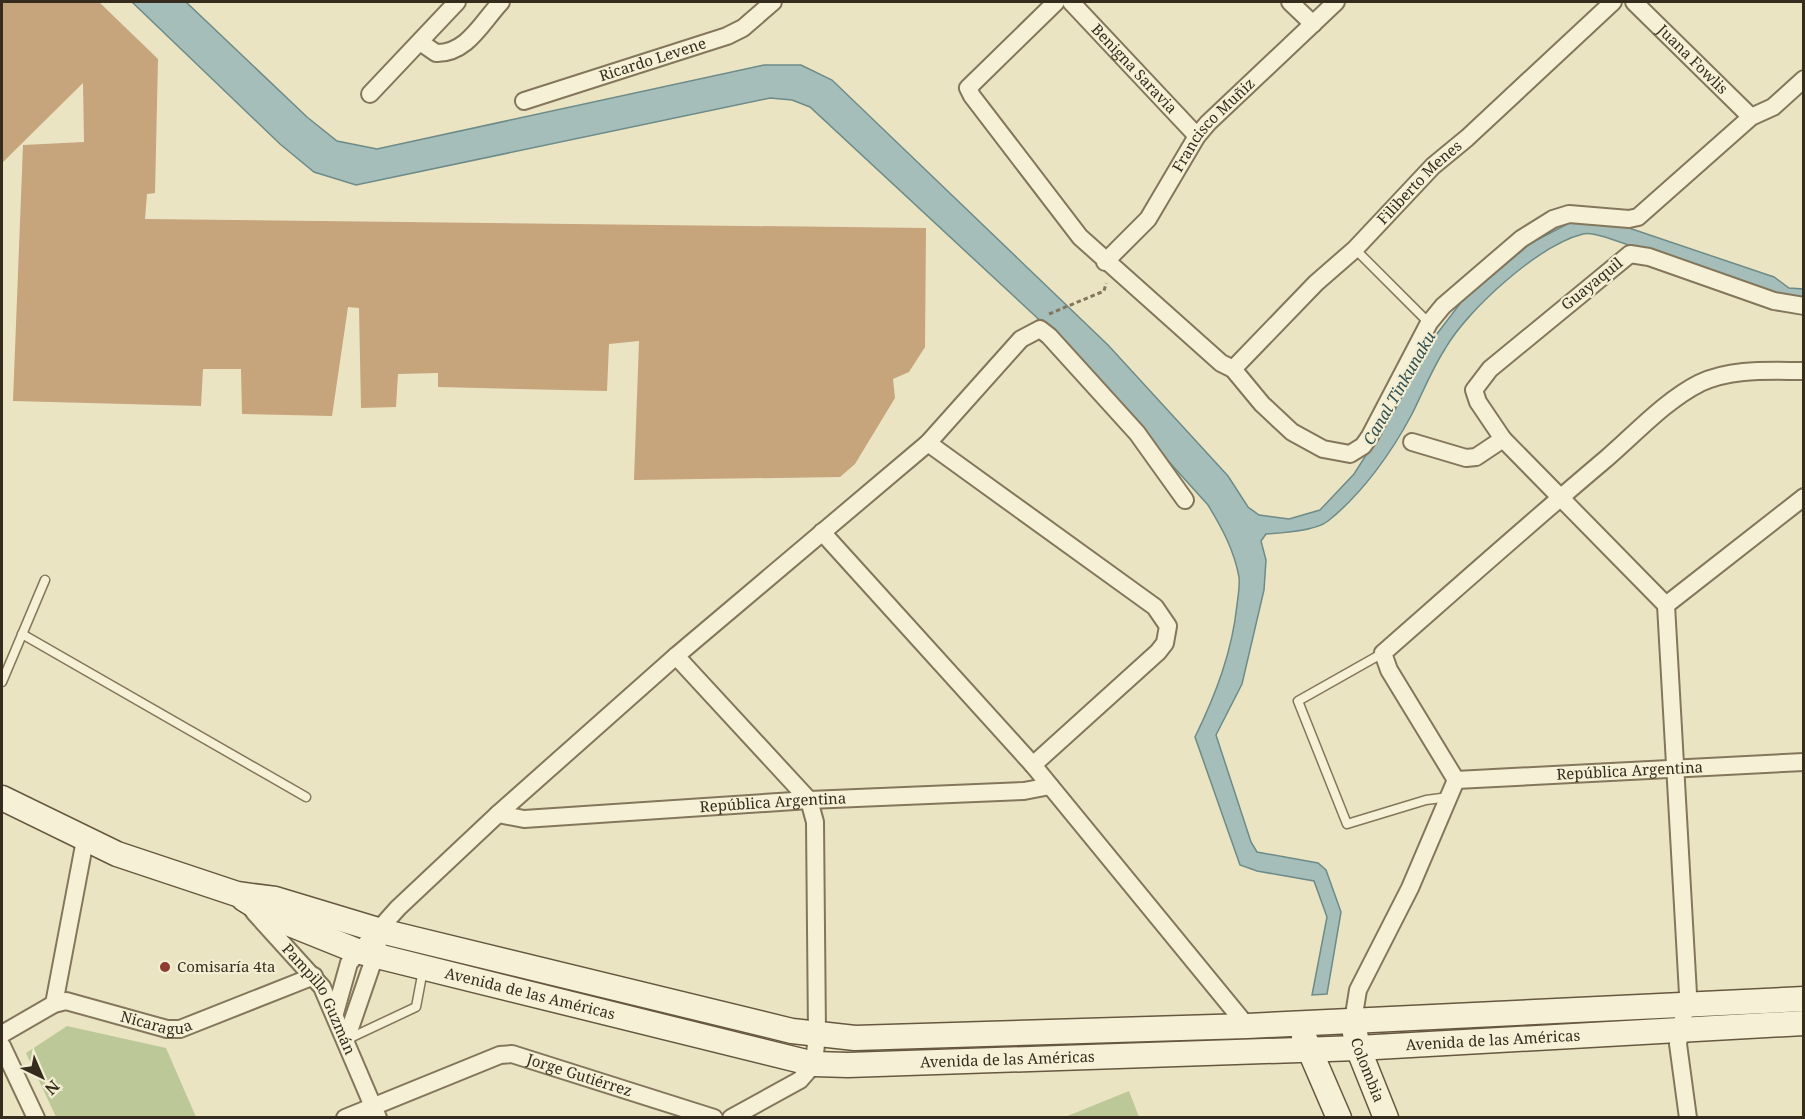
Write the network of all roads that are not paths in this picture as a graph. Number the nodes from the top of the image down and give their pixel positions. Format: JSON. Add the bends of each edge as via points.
{"nodes":[{"id":1,"x":457,"y":2,"type":"edge"},
{"id":2,"x":501,"y":2,"type":"edge"},
{"id":3,"x":773,"y":2,"type":"edge"},
{"id":4,"x":1056,"y":2,"type":"edge"},
{"id":5,"x":1071,"y":2,"type":"edge"},
{"id":6,"x":1290,"y":2,"type":"edge"},
{"id":7,"x":1336,"y":2,"type":"edge"},
{"id":8,"x":1613,"y":2,"type":"edge"},
{"id":9,"x":1634,"y":2,"type":"edge"},
{"id":10,"x":1313,"y":24,"type":"junction"},
{"id":11,"x":420,"y":42,"type":"junction"},
{"id":12,"x":1803,"y":79,"type":"edge"},
{"id":13,"x":370,"y":94,"type":"dead end"},
{"id":14,"x":524,"y":101,"type":"dead end"},
{"id":15,"x":1751,"y":117,"type":"junction"},
{"id":16,"x":1197,"y":136,"type":"junction"},
{"id":17,"x":1355,"y":249,"type":"junction"},
{"id":18,"x":1108,"y":265,"type":"junction"},
{"id":19,"x":1803,"y":306,"type":"edge"},
{"id":20,"x":1429,"y":323,"type":"junction"},
{"id":21,"x":1233,"y":369,"type":"junction"},
{"id":22,"x":1803,"y":370,"type":"edge"},
{"id":23,"x":1503,"y":439,"type":"junction"},
{"id":24,"x":1412,"y":442,"type":"dead end"},
{"id":25,"x":928,"y":443,"type":"junction"},
{"id":26,"x":1561,"y":497,"type":"junction"},
{"id":27,"x":1803,"y":497,"type":"edge"},
{"id":28,"x":1185,"y":500,"type":"dead end"},
{"id":29,"x":822,"y":532,"type":"junction"},
{"id":30,"x":45,"y":580,"type":"dead end"},
{"id":31,"x":1666,"y":605,"type":"junction"},
{"id":32,"x":22,"y":634,"type":"junction"},
{"id":33,"x":1383,"y":653,"type":"junction"},
{"id":34,"x":676,"y":656,"type":"junction"},
{"id":35,"x":2,"y":682,"type":"edge"},
{"id":36,"x":1803,"y":762,"type":"edge"},
{"id":37,"x":1033,"y":765,"type":"junction"},
{"id":38,"x":1677,"y":769,"type":"junction"},
{"id":39,"x":1456,"y":780,"type":"junction"},
{"id":40,"x":1050,"y":786,"type":"junction"},
{"id":41,"x":1451,"y":796,"type":"junction"},
{"id":42,"x":306,"y":797,"type":"dead end"},
{"id":43,"x":2,"y":798,"type":"edge"},
{"id":44,"x":809,"y":800,"type":"junction"},
{"id":45,"x":498,"y":814,"type":"junction"},
{"id":46,"x":85,"y":840,"type":"junction"},
{"id":47,"x":237,"y":894,"type":"junction"},
{"id":48,"x":381,"y":931,"type":"junction"},
{"id":49,"x":367,"y":953,"type":"junction"},
{"id":50,"x":423,"y":967,"type":"junction"},
{"id":51,"x":314,"y":976,"type":"junction"},
{"id":52,"x":1803,"y":999,"type":"edge"},
{"id":53,"x":54,"y":1004,"type":"junction"},
{"id":54,"x":335,"y":1013,"type":"junction"},
{"id":55,"x":1684,"y":1017,"type":"junction"},
{"id":56,"x":1353,"y":1021,"type":"junction"},
{"id":57,"x":1803,"y":1023,"type":"edge"},
{"id":58,"x":1298,"y":1024,"type":"junction"},
{"id":59,"x":1247,"y":1026,"type":"junction"},
{"id":60,"x":2,"y":1034,"type":"edge"},
{"id":61,"x":817,"y":1034,"type":"junction"},
{"id":62,"x":346,"y":1040,"type":"junction"},
{"id":63,"x":2,"y":1046,"type":"edge"},
{"id":64,"x":1358,"y":1048,"type":"junction"},
{"id":65,"x":1310,"y":1049,"type":"junction"},
{"id":66,"x":814,"y":1064,"type":"junction"},
{"id":67,"x":375,"y":1112,"type":"edge"},
{"id":68,"x":36,"y":1118,"type":"edge"},
{"id":69,"x":345,"y":1118,"type":"edge"},
{"id":70,"x":714,"y":1118,"type":"edge"},
{"id":71,"x":731,"y":1118,"type":"edge"},
{"id":72,"x":1339,"y":1118,"type":"edge"},
{"id":73,"x":1386,"y":1118,"type":"edge"},
{"id":74,"x":1688,"y":1118,"type":"edge"}],
"edges":[{"from":1,"to":11,"type":"street"},
{"from":2,"to":11,"type":"street","via":[[456,50],[436,53]]},
{"from":3,"to":14,"type":"street","name":"Ricardo Levene","via":[[743,28],[727,36]]},
{"from":4,"to":18,"type":"street","via":[[968,88],[1080,237]]},
{"from":5,"to":16,"type":"street","name":"Benigna Saravia"},
{"from":6,"to":10,"type":"street"},
{"from":7,"to":10,"type":"street","name":"Francisco Muñiz"},
{"from":8,"to":17,"type":"street","name":"Filiberto Menes","via":[[1433,166]]},
{"from":9,"to":15,"type":"street","name":"Juana Fowlis"},
{"from":10,"to":16,"type":"street","name":"Francisco Muñiz"},
{"from":11,"to":13,"type":"street"},
{"from":12,"to":15,"type":"street","via":[[1773,107]]},
{"from":15,"to":20,"type":"street","via":[[1638,217],[1580,213],[1553,219],[1521,239],[1443,306]]},
{"from":16,"to":18,"type":"street","name":"Francisco Muñiz","via":[[1148,219]]},
{"from":17,"to":20,"type":"lane"},
{"from":17,"to":21,"type":"street","name":"Filiberto Menes","via":[[1316,283]]},
{"from":18,"to":21,"type":"street","via":[[1221,363]]},
{"from":19,"to":23,"type":"street","name":"Guayaquil","via":[[1774,301],[1649,256],[1630,254],[1490,369],[1474,390]]},
{"from":20,"to":21,"type":"street","via":[[1370,436],[1350,454],[1323,449],[1292,432]]},
{"from":22,"to":26,"type":"street","via":[[1727,374],[1700,383]]},
{"from":23,"to":24,"type":"street","via":[[1476,457],[1466,458]]},
{"from":23,"to":26,"type":"street"},
{"from":25,"to":28,"type":"street","via":[[1022,339],[1040,329],[1137,433]]},
{"from":25,"to":29,"type":"street"},
{"from":25,"to":37,"type":"street","via":[[1155,607],[1168,626],[1165,643],[1158,652]]},
{"from":26,"to":31,"type":"street"},
{"from":26,"to":33,"type":"street"},
{"from":27,"to":31,"type":"street"},
{"from":29,"to":34,"type":"street"},
{"from":29,"to":37,"type":"street"},
{"from":30,"to":32,"type":"lane"},
{"from":31,"to":38,"type":"street"},
{"from":32,"to":35,"type":"lane"},
{"from":32,"to":42,"type":"lane"},
{"from":33,"to":39,"type":"street","via":[[1389,670]]},
{"from":33,"to":41,"type":"lane","via":[[1298,701],[1347,824]]},
{"from":34,"to":44,"type":"street"},
{"from":34,"to":45,"type":"street"},
{"from":36,"to":38,"type":"street","name":"República Argentina"},
{"from":37,"to":40,"type":"street"},
{"from":38,"to":39,"type":"street","name":"República Argentina"},
{"from":38,"to":55,"type":"street"},
{"from":39,"to":41,"type":"street"},
{"from":40,"to":44,"type":"street","name":"República Argentina","via":[[1024,791]]},
{"from":40,"to":59,"type":"street"},
{"from":41,"to":56,"type":"street","via":[[1358,990]]},
{"from":43,"to":46,"type":"main road","name":"Avenida de las Américas"},
{"from":44,"to":45,"type":"street","name":"República Argentina","via":[[524,819]]},
{"from":44,"to":61,"type":"street","via":[[815,822]]},
{"from":45,"to":48,"type":"street","via":[[399,908]]},
{"from":46,"to":47,"type":"main road","name":"Avenida de las Américas"},
{"from":46,"to":53,"type":"street"},
{"from":47,"to":48,"type":"main road","name":"Avenida de las Américas","via":[[275,899]]},
{"from":47,"to":49,"type":"main road","name":"Avenida de las Américas","via":[[275,918]]},
{"from":47,"to":51,"type":"street","name":"Pampillo Guzmán"},
{"from":48,"to":49,"type":"street"},
{"from":48,"to":61,"type":"main road","name":"Avenida de las Américas"},
{"from":49,"to":50,"type":"main road","name":"Avenida de las Américas"},
{"from":49,"to":54,"type":"street","via":[[344,978]]},
{"from":49,"to":62,"type":"street"},
{"from":50,"to":62,"type":"lane","via":[[416,1007]]},
{"from":50,"to":66,"type":"main road","name":"Avenida de las Américas"},
{"from":51,"to":53,"type":"street","name":"Nicaragua","via":[[180,1029],[167,1029],[78,1002]]},
{"from":51,"to":54,"type":"street","name":"Pampillo Guzmán"},
{"from":52,"to":55,"type":"main road","name":"Avenida de las Américas"},
{"from":53,"to":60,"type":"street","name":"Nicaragua"},
{"from":54,"to":62,"type":"street","name":"Pampillo Guzmán"},
{"from":55,"to":56,"type":"main road","name":"Avenida de las Américas"},
{"from":55,"to":57,"type":"main road","name":"Avenida de las Américas"},
{"from":55,"to":64,"type":"main road","name":"Avenida de las Américas"},
{"from":55,"to":74,"type":"street","via":[[1678,1044]]},
{"from":56,"to":58,"type":"main road","name":"Avenida de las Américas"},
{"from":56,"to":64,"type":"main road","name":"Colombia"},
{"from":58,"to":59,"type":"main road","name":"Avenida de las Américas"},
{"from":58,"to":65,"type":"main road"},
{"from":59,"to":61,"type":"main road","name":"Avenida de las Américas","via":[[855,1038]]},
{"from":61,"to":66,"type":"street"},
{"from":62,"to":67,"type":"street","name":"Pampillo Guzmán"},
{"from":63,"to":68,"type":"street"},
{"from":64,"to":65,"type":"main road","name":"Avenida de las Américas"},
{"from":64,"to":73,"type":"main road","name":"Colombia"},
{"from":65,"to":66,"type":"main road","name":"Avenida de las Américas"},
{"from":65,"to":72,"type":"main road"},
{"from":66,"to":71,"type":"street","via":[[800,1080]]},
{"from":67,"to":69,"type":"street","name":"Jorge Gutiérrez"},
{"from":67,"to":70,"type":"street","name":"Jorge Gutiérrez","via":[[512,1054]]}]}
